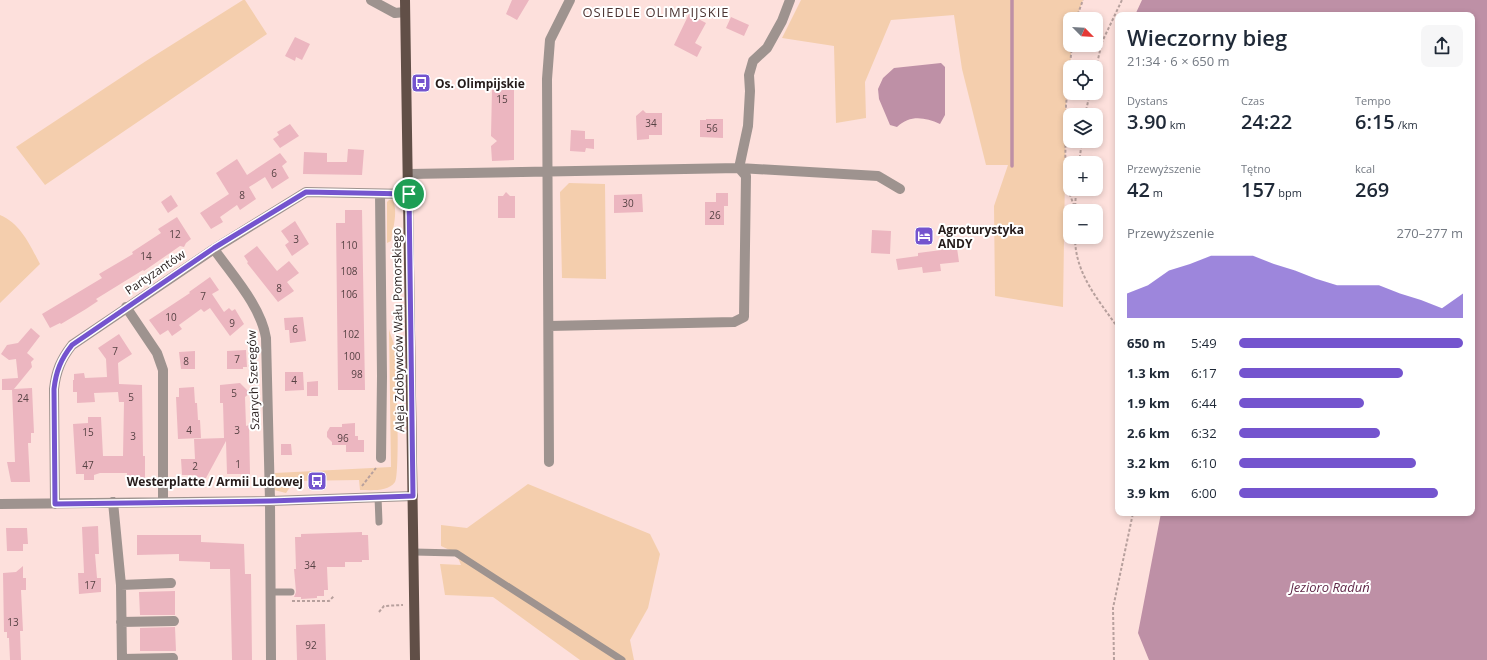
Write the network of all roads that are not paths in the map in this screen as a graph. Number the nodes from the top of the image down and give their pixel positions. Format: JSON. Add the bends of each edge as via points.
{"nodes":[{"id":1,"x":371,"y":0,"type":"edge"},
{"id":2,"x":405,"y":0,"type":"edge"},
{"id":3,"x":570,"y":0,"type":"edge"},
{"id":4,"x":790,"y":0,"type":"edge"},
{"id":5,"x":405,"y":12,"type":"junction"},
{"id":6,"x":739,"y":168,"type":"junction"},
{"id":7,"x":547,"y":170,"type":"junction"},
{"id":8,"x":408,"y":174,"type":"junction"},
{"id":9,"x":900,"y":189,"type":"dead end"},
{"id":10,"x":380,"y":194,"type":"junction"},
{"id":11,"x":409,"y":194,"type":"junction"},
{"id":12,"x":214,"y":248,"type":"junction"},
{"id":13,"x":126,"y":307,"type":"junction"},
{"id":14,"x":549,"y":326,"type":"junction"},
{"id":15,"x":380,"y":458,"type":"road end"},
{"id":16,"x":549,"y":462,"type":"dead end"},
{"id":17,"x":413,"y":496,"type":"junction"},
{"id":18,"x":378,"y":497,"type":"junction"},
{"id":19,"x":163,"y":501,"type":"junction"},
{"id":20,"x":270,"y":501,"type":"junction"},
{"id":21,"x":114,"y":502,"type":"junction"},
{"id":22,"x":0,"y":504,"type":"edge"},
{"id":23,"x":55,"y":504,"type":"junction"},
{"id":24,"x":379,"y":522,"type":"dead end"},
{"id":25,"x":414,"y":552,"type":"junction"},
{"id":26,"x":171,"y":583,"type":"dead end"},
{"id":27,"x":121,"y":585,"type":"junction"},
{"id":28,"x":270,"y":592,"type":"junction"},
{"id":29,"x":290,"y":592,"type":"dead end"},
{"id":30,"x":174,"y":621,"type":"dead end"},
{"id":31,"x":121,"y":622,"type":"junction"},
{"id":32,"x":173,"y":658,"type":"dead end"},
{"id":33,"x":122,"y":659,"type":"edge"},
{"id":34,"x":271,"y":660,"type":"edge"},
{"id":35,"x":416,"y":660,"type":"edge"},
{"id":36,"x":622,"y":660,"type":"edge"}],
"edges":[{"from":1,"to":5,"type":"street","via":[[395,13]]},
{"from":2,"to":5,"type":"main road","name":"Aleja Zdobywców Wału Pomorskiego"},
{"from":3,"to":7,"type":"street","via":[[550,40],[547,79]]},
{"from":4,"to":6,"type":"street","via":[[768,48],[754,61],[749,75],[748,126]]},
{"from":5,"to":8,"type":"main road","name":"Aleja Zdobywców Wału Pomorskiego"},
{"from":6,"to":7,"type":"street"},
{"from":6,"to":9,"type":"street","via":[[878,176]]},
{"from":6,"to":14,"type":"street","via":[[746,176],[744,317],[734,322]]},
{"from":7,"to":8,"type":"street"},
{"from":7,"to":14,"type":"street"},
{"from":8,"to":11,"type":"main road","name":"Aleja Zdobywców Wału Pomorskiego"},
{"from":10,"to":11,"type":"street","name":"Partyzantów"},
{"from":10,"to":12,"type":"street","name":"Partyzantów","via":[[306,192]]},
{"from":10,"to":15,"type":"street"},
{"from":11,"to":17,"type":"main road","name":"Aleja Zdobywców Wału Pomorskiego"},
{"from":12,"to":13,"type":"street","name":"Partyzantów"},
{"from":12,"to":20,"type":"street","name":"Szarych Szeregów","via":[[264,325]]},
{"from":13,"to":19,"type":"street","via":[[157,353],[163,370]]},
{"from":13,"to":23,"type":"street","name":"Partyzantów","via":[[72,345],[55,374]]},
{"from":14,"to":16,"type":"street"},
{"from":17,"to":18,"type":"street"},
{"from":17,"to":25,"type":"main road","name":"Aleja Zdobywców Wału Pomorskiego"},
{"from":18,"to":20,"type":"street"},
{"from":18,"to":24,"type":"lane"},
{"from":19,"to":20,"type":"street"},
{"from":19,"to":21,"type":"street"},
{"from":20,"to":28,"type":"street","name":"Szarych Szeregów"},
{"from":21,"to":23,"type":"street"},
{"from":21,"to":27,"type":"street"},
{"from":22,"to":23,"type":"street"},
{"from":25,"to":35,"type":"main road","name":"Aleja Zdobywców Wału Pomorskiego"},
{"from":25,"to":36,"type":"lane","via":[[456,553]]},
{"from":26,"to":27,"type":"street"},
{"from":27,"to":31,"type":"street"},
{"from":28,"to":29,"type":"lane"},
{"from":28,"to":34,"type":"street","name":"Szarych Szeregów"},
{"from":30,"to":31,"type":"street"},
{"from":31,"to":33,"type":"street"},
{"from":32,"to":33,"type":"street"}]}
